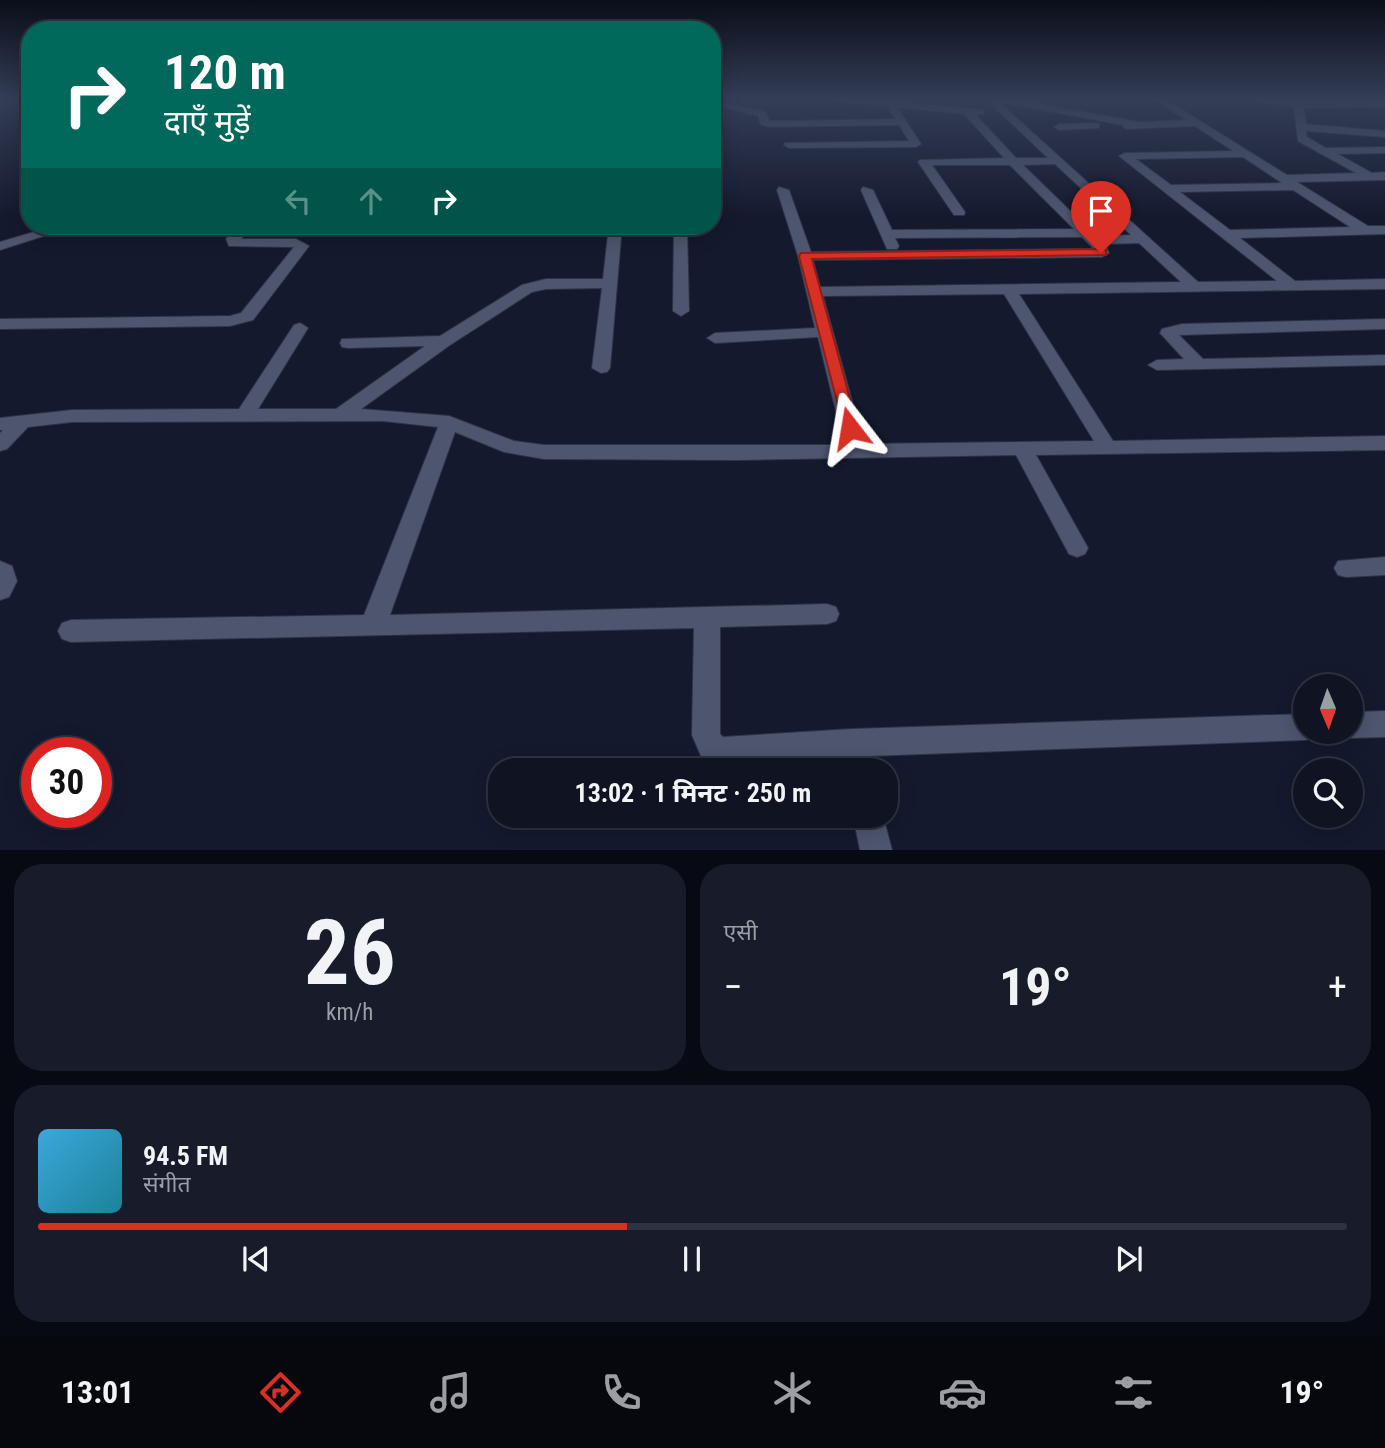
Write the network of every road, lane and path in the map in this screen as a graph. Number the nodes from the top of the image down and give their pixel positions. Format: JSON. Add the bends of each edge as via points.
{"nodes":[{"id":1,"x":913,"y":139,"type":"edge"},
{"id":2,"x":993,"y":139,"type":"edge"},
{"id":3,"x":1036,"y":139,"type":"edge"},
{"id":4,"x":1222,"y":139,"type":"edge"},
{"id":5,"x":1302,"y":139,"type":"edge"},
{"id":6,"x":916,"y":144,"type":"junction"},
{"id":7,"x":789,"y":145,"type":"dead end"},
{"id":8,"x":1385,"y":150,"type":"edge"},
{"id":9,"x":1323,"y":151,"type":"junction"},
{"id":10,"x":1247,"y":155,"type":"junction"},
{"id":11,"x":1013,"y":161,"type":"junction"},
{"id":12,"x":1057,"y":161,"type":"junction"},
{"id":13,"x":924,"y":162,"type":"junction"},
{"id":14,"x":1369,"y":176,"type":"junction"},
{"id":15,"x":1385,"y":176,"type":"edge"},
{"id":16,"x":1291,"y":183,"type":"junction"},
{"id":17,"x":1168,"y":189,"type":"junction"},
{"id":18,"x":783,"y":190,"type":"dead end"},
{"id":19,"x":867,"y":190,"type":"dead end"},
{"id":20,"x":959,"y":212,"type":"dead end"},
{"id":21,"x":1364,"y":230,"type":"junction"},
{"id":22,"x":1385,"y":230,"type":"edge"},
{"id":23,"x":887,"y":234,"type":"junction"},
{"id":24,"x":1227,"y":234,"type":"junction"},
{"id":25,"x":37,"y":235,"type":"edge"},
{"id":26,"x":237,"y":235,"type":"edge"},
{"id":27,"x":614,"y":235,"type":"edge"},
{"id":28,"x":680,"y":235,"type":"edge"},
{"id":29,"x":1089,"y":236,"type":"junction"},
{"id":30,"x":1145,"y":239,"type":"junction"},
{"id":31,"x":0,"y":246,"type":"edge"},
{"id":32,"x":896,"y":255,"type":"junction"},
{"id":33,"x":805,"y":256,"type":"junction"},
{"id":34,"x":610,"y":283,"type":"junction"},
{"id":35,"x":1385,"y":284,"type":"edge"},
{"id":36,"x":1290,"y":285,"type":"junction"},
{"id":37,"x":1195,"y":287,"type":"junction"},
{"id":38,"x":1009,"y":290,"type":"junction"},
{"id":39,"x":814,"y":292,"type":"junction"},
{"id":40,"x":681,"y":311,"type":"dead end"},
{"id":41,"x":1385,"y":324,"type":"edge"},
{"id":42,"x":2,"y":325,"type":"edge"},
{"id":43,"x":300,"y":328,"type":"dead end"},
{"id":44,"x":825,"y":332,"type":"junction"},
{"id":45,"x":715,"y":338,"type":"dead end"},
{"id":46,"x":444,"y":341,"type":"junction"},
{"id":47,"x":348,"y":342,"type":"dead end"},
{"id":48,"x":1385,"y":360,"type":"edge"},
{"id":49,"x":1198,"y":364,"type":"junction"},
{"id":50,"x":1157,"y":365,"type":"dead end"},
{"id":51,"x":601,"y":368,"type":"dead end"},
{"id":52,"x":246,"y":414,"type":"junction"},
{"id":53,"x":340,"y":415,"type":"junction"},
{"id":54,"x":22,"y":422,"type":"junction"},
{"id":55,"x":449,"y":422,"type":"junction"},
{"id":56,"x":0,"y":424,"type":"edge"},
{"id":57,"x":1385,"y":443,"type":"edge"},
{"id":58,"x":0,"y":444,"type":"edge"},
{"id":59,"x":1108,"y":448,"type":"junction"},
{"id":60,"x":1023,"y":449,"type":"junction"},
{"id":61,"x":856,"y":451,"type":"junction"},
{"id":62,"x":1077,"y":548,"type":"dead end"},
{"id":63,"x":1385,"y":566,"type":"edge"},
{"id":64,"x":1346,"y":568,"type":"dead end"},
{"id":65,"x":0,"y":570,"type":"edge"},
{"id":66,"x":0,"y":590,"type":"edge"},
{"id":67,"x":827,"y":614,"type":"dead end"},
{"id":68,"x":707,"y":617,"type":"junction"},
{"id":69,"x":373,"y":626,"type":"junction"},
{"id":70,"x":71,"y":631,"type":"dead end"},
{"id":71,"x":1385,"y":724,"type":"edge"},
{"id":72,"x":1363,"y":725,"type":"edge"},
{"id":73,"x":1293,"y":728,"type":"edge"},
{"id":74,"x":855,"y":757,"type":"edge"},
{"id":75,"x":871,"y":828,"type":"edge"},
{"id":76,"x":876,"y":849,"type":"edge"}],
"edges":[{"from":1,"to":6,"type":"street"},
{"from":2,"to":11,"type":"street"},
{"from":3,"to":12,"type":"street"},
{"from":4,"to":10,"type":"street"},
{"from":5,"to":9,"type":"street"},
{"from":6,"to":7,"type":"street"},
{"from":6,"to":13,"type":"street"},
{"from":8,"to":9,"type":"street"},
{"from":9,"to":14,"type":"street"},
{"from":10,"to":16,"type":"street"},
{"from":10,"to":17,"type":"street","via":[[1125,156]]},
{"from":11,"to":12,"type":"street"},
{"from":11,"to":13,"type":"street"},
{"from":11,"to":29,"type":"street"},
{"from":12,"to":30,"type":"street"},
{"from":13,"to":20,"type":"street"},
{"from":14,"to":15,"type":"street"},
{"from":14,"to":16,"type":"street"},
{"from":16,"to":17,"type":"street"},
{"from":16,"to":21,"type":"street"},
{"from":17,"to":24,"type":"street"},
{"from":18,"to":33,"type":"street"},
{"from":19,"to":23,"type":"street"},
{"from":21,"to":22,"type":"street"},
{"from":21,"to":24,"type":"street"},
{"from":23,"to":29,"type":"street"},
{"from":23,"to":32,"type":"street"},
{"from":24,"to":36,"type":"street"},
{"from":25,"to":31,"type":"street"},
{"from":26,"to":42,"type":"street","via":[[234,243],[302,246],[247,317]]},
{"from":27,"to":34,"type":"street"},
{"from":28,"to":40,"type":"street"},
{"from":29,"to":30,"type":"street"},
{"from":29,"to":32,"type":"street","via":[[1101,253]]},
{"from":30,"to":37,"type":"street"},
{"from":32,"to":33,"type":"street"},
{"from":33,"to":39,"type":"street"},
{"from":34,"to":46,"type":"street","via":[[527,288]]},
{"from":34,"to":51,"type":"street"},
{"from":35,"to":36,"type":"street"},
{"from":36,"to":37,"type":"street"},
{"from":37,"to":38,"type":"street"},
{"from":38,"to":39,"type":"street"},
{"from":38,"to":59,"type":"street"},
{"from":39,"to":44,"type":"street"},
{"from":41,"to":49,"type":"street","via":[[1168,333]]},
{"from":43,"to":52,"type":"street"},
{"from":44,"to":45,"type":"street"},
{"from":44,"to":61,"type":"street"},
{"from":46,"to":47,"type":"street"},
{"from":46,"to":53,"type":"street"},
{"from":48,"to":49,"type":"street"},
{"from":49,"to":50,"type":"street"},
{"from":52,"to":53,"type":"street"},
{"from":52,"to":54,"type":"street","via":[[72,416]]},
{"from":53,"to":55,"type":"street"},
{"from":54,"to":56,"type":"street"},
{"from":54,"to":58,"type":"street"},
{"from":55,"to":61,"type":"street","via":[[532,451]]},
{"from":55,"to":69,"type":"street"},
{"from":57,"to":59,"type":"street"},
{"from":59,"to":60,"type":"street"},
{"from":60,"to":61,"type":"street"},
{"from":60,"to":62,"type":"street"},
{"from":63,"to":64,"type":"street"},
{"from":65,"to":66,"type":"street","via":[[5,581]]},
{"from":67,"to":68,"type":"street"},
{"from":68,"to":69,"type":"street"},
{"from":68,"to":74,"type":"street","via":[[709,745],[718,751]]},
{"from":69,"to":70,"type":"street"},
{"from":71,"to":72,"type":"street"},
{"from":73,"to":74,"type":"street"},
{"from":75,"to":76,"type":"street"}]}
